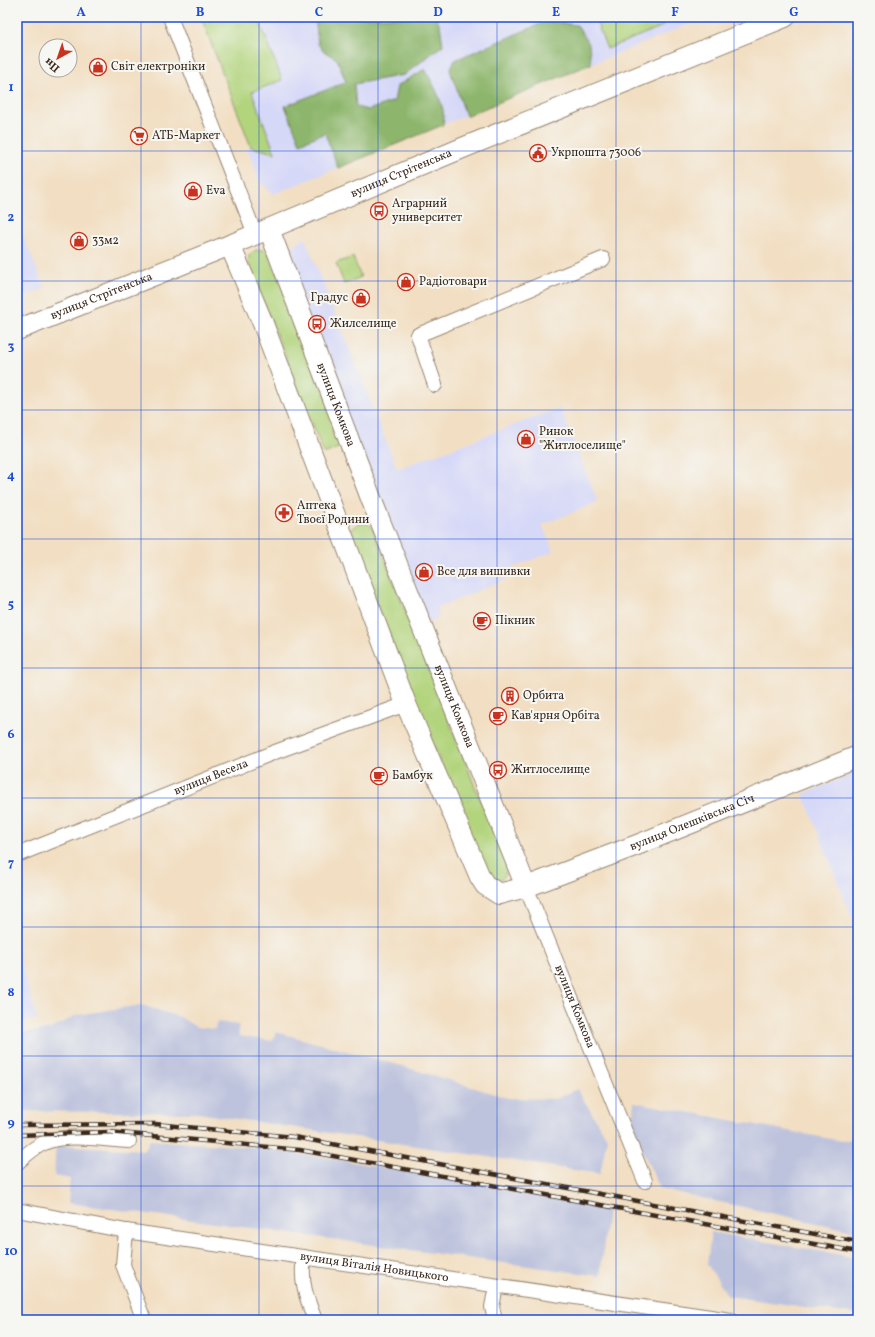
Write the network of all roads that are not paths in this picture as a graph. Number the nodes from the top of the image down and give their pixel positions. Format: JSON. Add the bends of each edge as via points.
{"nodes":[{"id":1,"x":170,"y":17,"type":"edge"},
{"id":2,"x":785,"y":17,"type":"edge"},
{"id":3,"x":262,"y":232,"type":"junction"},
{"id":4,"x":230,"y":245,"type":"junction"},
{"id":5,"x":603,"y":259,"type":"dead end"},
{"id":6,"x":17,"y":330,"type":"edge"},
{"id":7,"x":435,"y":384,"type":"dead end"},
{"id":8,"x":406,"y":704,"type":"junction"},
{"id":9,"x":858,"y":756,"type":"edge"},
{"id":10,"x":17,"y":855,"type":"edge"},
{"id":11,"x":526,"y":887,"type":"junction"},
{"id":12,"x":129,"y":1141,"type":"dead end"},
{"id":13,"x":17,"y":1163,"type":"edge"},
{"id":14,"x":645,"y":1181,"type":"dead end"},
{"id":15,"x":17,"y":1210,"type":"edge"},
{"id":16,"x":126,"y":1231,"type":"junction"},
{"id":17,"x":304,"y":1257,"type":"junction"},
{"id":18,"x":496,"y":1286,"type":"junction"},
{"id":19,"x":683,"y":1316,"type":"edge"},
{"id":20,"x":722,"y":1319,"type":"edge"},
{"id":21,"x":144,"y":1320,"type":"edge"},
{"id":22,"x":315,"y":1320,"type":"edge"},
{"id":23,"x":495,"y":1320,"type":"edge"}],
"edges":[{"from":1,"to":3,"type":"street","name":"вулиця Комкова"},
{"from":2,"to":3,"type":"street","name":"вулиця Стрітенська"},
{"from":3,"to":4,"type":"street","name":"вулиця Стрітенська"},
{"from":3,"to":11,"type":"street","name":"вулиця Комкова"},
{"from":4,"to":6,"type":"street","name":"вулиця Стрітенська"},
{"from":4,"to":8,"type":"street","via":[[262,321]]},
{"from":5,"to":7,"type":"street","via":[[418,335]]},
{"from":8,"to":10,"type":"street","name":"вулиця Весела","via":[[275,752]]},
{"from":8,"to":11,"type":"street","name":"вулиця Олешківська Січ","via":[[485,885],[499,894]]},
{"from":9,"to":11,"type":"street","name":"вулиця Олешківська Січ"},
{"from":11,"to":14,"type":"street","name":"вулиця Комкова"},
{"from":12,"to":13,"type":"street","via":[[67,1138],[52,1140],[41,1144]]},
{"from":15,"to":16,"type":"street","name":"вулиця Віталія Новицького"},
{"from":16,"to":17,"type":"street","name":"вулиця Віталія Новицького"},
{"from":16,"to":21,"type":"street","via":[[123,1265]]},
{"from":17,"to":18,"type":"street","name":"вулиця Віталія Новицького"},
{"from":17,"to":22,"type":"street","via":[[301,1275]]},
{"from":18,"to":19,"type":"street","name":"вулиця Віталія Новицького"},
{"from":18,"to":23,"type":"street","via":[[492,1308]]},
{"from":19,"to":20,"type":"street","name":"вулиця Віталія Новицького"}]}
